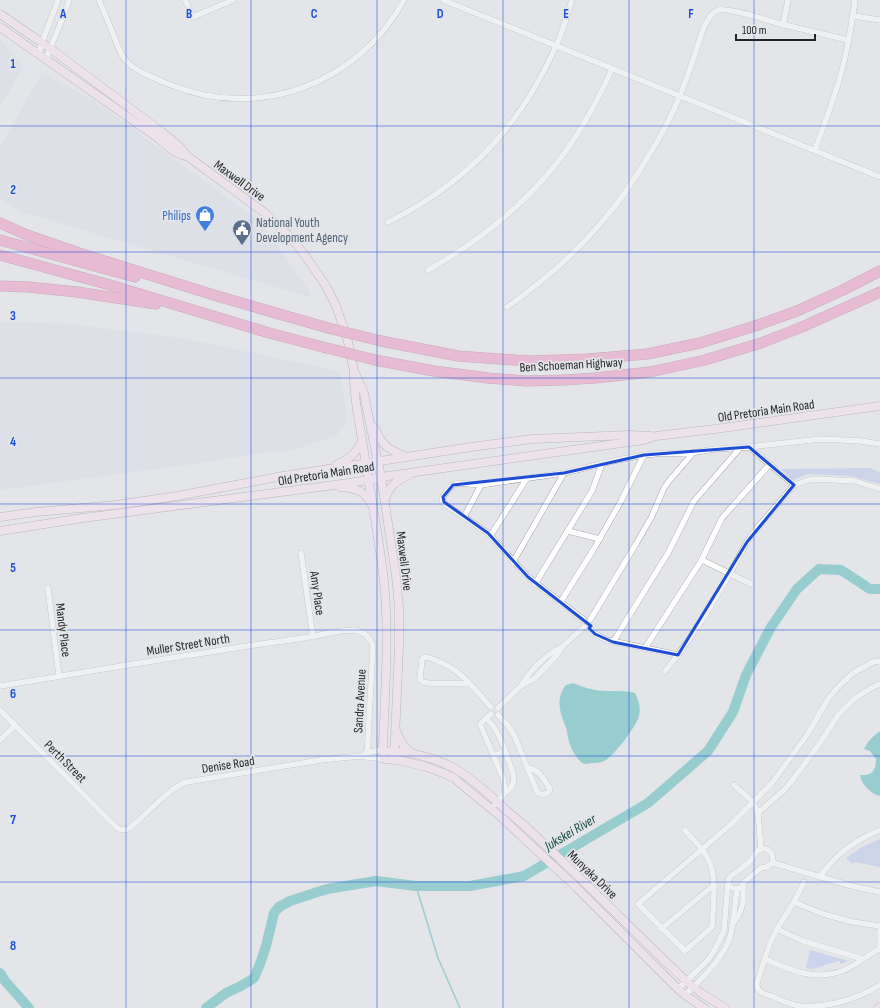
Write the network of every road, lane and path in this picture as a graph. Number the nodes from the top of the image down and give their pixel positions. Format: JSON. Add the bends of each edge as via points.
{"nodes":[{"id":1,"x":58,"y":0,"type":"edge"},
{"id":2,"x":68,"y":0,"type":"edge"},
{"id":3,"x":99,"y":0,"type":"edge"},
{"id":4,"x":185,"y":0,"type":"edge"},
{"id":5,"x":233,"y":0,"type":"edge"},
{"id":6,"x":404,"y":0,"type":"edge"},
{"id":7,"x":443,"y":0,"type":"edge"},
{"id":8,"x":572,"y":0,"type":"edge"},
{"id":9,"x":788,"y":0,"type":"edge"},
{"id":10,"x":855,"y":0,"type":"edge"},
{"id":11,"x":0,"y":14,"type":"edge"},
{"id":12,"x":853,"y":16,"type":"junction"},
{"id":13,"x":880,"y":20,"type":"edge"},
{"id":14,"x":783,"y":25,"type":"junction"},
{"id":15,"x":0,"y":27,"type":"edge"},
{"id":16,"x":848,"y":40,"type":"junction"},
{"id":17,"x":42,"y":42,"type":"junction"},
{"id":18,"x":556,"y":45,"type":"junction"},
{"id":19,"x":51,"y":48,"type":"junction"},
{"id":20,"x":39,"y":54,"type":"junction"},
{"id":21,"x":46,"y":59,"type":"junction"},
{"id":22,"x":612,"y":69,"type":"junction"},
{"id":23,"x":680,"y":96,"type":"junction"},
{"id":24,"x":815,"y":150,"type":"junction"},
{"id":25,"x":187,"y":156,"type":"junction"},
{"id":26,"x":880,"y":177,"type":"edge"},
{"id":27,"x":388,"y":222,"type":"dead end"},
{"id":28,"x":0,"y":223,"type":"edge"},
{"id":29,"x":0,"y":240,"type":"edge"},
{"id":30,"x":0,"y":255,"type":"edge"},
{"id":31,"x":428,"y":270,"type":"dead end"},
{"id":32,"x":880,"y":271,"type":"edge"},
{"id":33,"x":0,"y":286,"type":"edge"},
{"id":34,"x":880,"y":292,"type":"edge"},
{"id":35,"x":217,"y":296,"type":"junction"},
{"id":36,"x":507,"y":307,"type":"dead end"},
{"id":37,"x":209,"y":314,"type":"junction"},
{"id":38,"x":354,"y":371,"type":"junction"},
{"id":39,"x":880,"y":406,"type":"edge"},
{"id":40,"x":367,"y":409,"type":"junction"},
{"id":41,"x":656,"y":436,"type":"junction"},
{"id":42,"x":362,"y":441,"type":"junction"},
{"id":43,"x":880,"y":444,"type":"edge"},
{"id":44,"x":750,"y":447,"type":"junction"},
{"id":45,"x":740,"y":448,"type":"junction"},
{"id":46,"x":692,"y":453,"type":"junction"},
{"id":47,"x":644,"y":455,"type":"junction"},
{"id":48,"x":406,"y":457,"type":"junction"},
{"id":49,"x":377,"y":461,"type":"junction"},
{"id":50,"x":365,"y":463,"type":"junction"},
{"id":51,"x":602,"y":464,"type":"junction"},
{"id":52,"x":770,"y":464,"type":"junction"},
{"id":53,"x":330,"y":468,"type":"junction"},
{"id":54,"x":413,"y":472,"type":"junction"},
{"id":55,"x":564,"y":474,"type":"junction"},
{"id":56,"x":381,"y":477,"type":"junction"},
{"id":57,"x":527,"y":478,"type":"junction"},
{"id":58,"x":369,"y":480,"type":"junction"},
{"id":59,"x":481,"y":485,"type":"junction"},
{"id":60,"x":794,"y":485,"type":"junction"},
{"id":61,"x":327,"y":486,"type":"junction"},
{"id":62,"x":880,"y":490,"type":"edge"},
{"id":63,"x":385,"y":501,"type":"junction"},
{"id":64,"x":373,"y":507,"type":"junction"},
{"id":65,"x":0,"y":516,"type":"edge"},
{"id":66,"x":464,"y":517,"type":"junction"},
{"id":67,"x":0,"y":531,"type":"edge"},
{"id":68,"x":568,"y":531,"type":"junction"},
{"id":69,"x":491,"y":535,"type":"junction"},
{"id":70,"x":600,"y":539,"type":"junction"},
{"id":71,"x":301,"y":553,"type":"dead end"},
{"id":72,"x":702,"y":560,"type":"junction"},
{"id":73,"x":513,"y":562,"type":"junction"},
{"id":74,"x":730,"y":574,"type":"junction"},
{"id":75,"x":535,"y":584,"type":"junction"},
{"id":76,"x":751,"y":584,"type":"dead end"},
{"id":77,"x":48,"y":588,"type":"dead end"},
{"id":78,"x":560,"y":603,"type":"junction"},
{"id":79,"x":587,"y":624,"type":"junction"},
{"id":80,"x":313,"y":637,"type":"junction"},
{"id":81,"x":613,"y":642,"type":"junction"},
{"id":82,"x":373,"y":646,"type":"joint"},
{"id":83,"x":645,"y":648,"type":"junction"},
{"id":84,"x":678,"y":655,"type":"junction"},
{"id":85,"x":551,"y":657,"type":"junction"},
{"id":86,"x":880,"y":661,"type":"edge"},
{"id":87,"x":665,"y":671,"type":"dead end"},
{"id":88,"x":59,"y":676,"type":"junction"},
{"id":89,"x":469,"y":684,"type":"junction"},
{"id":90,"x":880,"y":684,"type":"edge"},
{"id":91,"x":522,"y":685,"type":"junction"},
{"id":92,"x":0,"y":686,"type":"edge"},
{"id":93,"x":491,"y":707,"type":"junction"},
{"id":94,"x":498,"y":708,"type":"junction"},
{"id":95,"x":0,"y":710,"type":"edge"},
{"id":96,"x":498,"y":715,"type":"junction"},
{"id":97,"x":489,"y":716,"type":"junction"},
{"id":98,"x":15,"y":726,"type":"junction"},
{"id":99,"x":395,"y":728,"type":"junction"},
{"id":100,"x":0,"y":740,"type":"edge"},
{"id":101,"x":395,"y":751,"type":"junction"},
{"id":102,"x":506,"y":752,"type":"junction"},
{"id":103,"x":384,"y":754,"type":"junction"},
{"id":104,"x":413,"y":754,"type":"junction"},
{"id":105,"x":367,"y":755,"type":"junction"},
{"id":106,"x":493,"y":756,"type":"junction"},
{"id":107,"x":394,"y":760,"type":"junction"},
{"id":108,"x":528,"y":768,"type":"junction"},
{"id":109,"x":734,"y":785,"type":"dead end"},
{"id":110,"x":505,"y":792,"type":"junction"},
{"id":111,"x":497,"y":801,"type":"junction"},
{"id":112,"x":752,"y":802,"type":"junction"},
{"id":113,"x":490,"y":808,"type":"junction"},
{"id":114,"x":758,"y":813,"type":"junction"},
{"id":115,"x":116,"y":827,"type":"joint"},
{"id":116,"x":685,"y":830,"type":"dead end"},
{"id":117,"x":880,"y":830,"type":"edge"},
{"id":118,"x":760,"y":849,"type":"junction"},
{"id":119,"x":702,"y":850,"type":"junction"},
{"id":120,"x":754,"y":858,"type":"junction"},
{"id":121,"x":773,"y":863,"type":"junction"},
{"id":122,"x":761,"y":868,"type":"junction"},
{"id":123,"x":734,"y":874,"type":"junction"},
{"id":124,"x":820,"y":876,"type":"junction"},
{"id":125,"x":728,"y":882,"type":"junction"},
{"id":126,"x":804,"y":882,"type":"dead end"},
{"id":127,"x":743,"y":884,"type":"junction"},
{"id":128,"x":714,"y":885,"type":"junction"},
{"id":129,"x":737,"y":889,"type":"junction"},
{"id":130,"x":880,"y":892,"type":"edge"},
{"id":131,"x":794,"y":902,"type":"junction"},
{"id":132,"x":732,"y":925,"type":"junction"},
{"id":133,"x":880,"y":926,"type":"edge"},
{"id":134,"x":661,"y":929,"type":"junction"},
{"id":135,"x":777,"y":929,"type":"junction"},
{"id":136,"x":880,"y":950,"type":"edge"},
{"id":137,"x":765,"y":959,"type":"junction"},
{"id":138,"x":863,"y":959,"type":"junction"},
{"id":139,"x":686,"y":981,"type":"junction"},
{"id":140,"x":880,"y":985,"type":"edge"},
{"id":141,"x":694,"y":987,"type":"junction"},
{"id":142,"x":678,"y":989,"type":"junction"},
{"id":143,"x":685,"y":995,"type":"junction"},
{"id":144,"x":704,"y":1008,"type":"edge"},
{"id":145,"x":725,"y":1008,"type":"edge"}],
"edges":[{"from":1,"to":17,"type":"street"},
{"from":2,"to":19,"type":"street"},
{"from":3,"to":6,"type":"street","via":[[128,63],[154,78],[196,94],[240,99],[284,93],[309,85],[338,71],[376,39],[394,18]]},
{"from":4,"to":5,"type":"street","via":[[193,17]]},
{"from":7,"to":18,"type":"street"},
{"from":8,"to":18,"type":"street"},
{"from":9,"to":14,"type":"street"},
{"from":10,"to":12,"type":"street"},
{"from":11,"to":17,"type":"main road","name":"Maxwell Drive"},
{"from":12,"to":13,"type":"street"},
{"from":12,"to":16,"type":"street"},
{"from":14,"to":16,"type":"street"},
{"from":14,"to":23,"type":"street","via":[[729,10],[718,10],[713,13],[703,29]]},
{"from":15,"to":20,"type":"main road","name":"Maxwell Drive"},
{"from":16,"to":24,"type":"street","via":[[836,90]]},
{"from":17,"to":19,"type":"main road","name":"Maxwell Drive"},
{"from":17,"to":20,"type":"street"},
{"from":18,"to":22,"type":"street"},
{"from":18,"to":27,"type":"street","via":[[525,103],[488,149],[445,188]]},
{"from":19,"to":21,"type":"street"},
{"from":19,"to":25,"type":"main road","name":"Maxwell Drive","via":[[162,132]]},
{"from":20,"to":21,"type":"main road","name":"Maxwell Drive"},
{"from":21,"to":25,"type":"main road","name":"Maxwell Drive","via":[[179,154]]},
{"from":22,"to":23,"type":"street"},
{"from":22,"to":31,"type":"street","via":[[581,129],[542,180],[497,223],[466,247]]},
{"from":23,"to":24,"type":"street"},
{"from":23,"to":36,"type":"street","via":[[658,140],[609,214],[570,256]]},
{"from":24,"to":26,"type":"street"},
{"from":25,"to":38,"type":"main road","name":"Maxwell Drive","via":[[264,213],[304,254],[336,306]]},
{"from":28,"to":35,"type":"highway","via":[[27,235]]},
{"from":29,"to":35,"type":"highway"},
{"from":30,"to":37,"type":"highway"},
{"from":32,"to":35,"type":"highway","name":"Ben Schoeman Highway","bridge":true,"via":[[797,311],[700,343],[646,354],[588,359],[529,361],[458,356],[328,328]]},
{"from":33,"to":37,"type":"highway","via":[[77,292]]},
{"from":34,"to":37,"type":"highway","name":"Ben Schoeman Highway","bridge":true,"via":[[761,343],[705,360],[650,372],[582,379],[526,381],[434,371],[375,360],[269,333]]},
{"from":38,"to":40,"type":"main road","name":"Maxwell Drive","via":[[364,393]]},
{"from":38,"to":42,"type":"main road","name":"Maxwell Drive"},
{"from":39,"to":41,"type":"main road","name":"Old Pretoria Main Road"},
{"from":40,"to":48,"type":"main road","via":[[381,442]]},
{"from":40,"to":49,"type":"main road","name":"Maxwell Drive"},
{"from":41,"to":48,"type":"main road","name":"Old Pretoria Main Road","via":[[641,434],[532,439]]},
{"from":41,"to":54,"type":"main road","name":"Old Pretoria Main Road","via":[[644,440]]},
{"from":42,"to":50,"type":"main road","name":"Maxwell Drive"},
{"from":42,"to":53,"type":"main road","via":[[351,456]]},
{"from":43,"to":44,"type":"street","via":[[821,439]]},
{"from":44,"to":45,"type":"street"},
{"from":44,"to":52,"type":"street"},
{"from":45,"to":46,"type":"street"},
{"from":45,"to":81,"type":"street","via":[[694,500],[668,553]]},
{"from":46,"to":47,"type":"street"},
{"from":46,"to":79,"type":"street","via":[[667,485],[636,544]]},
{"from":47,"to":51,"type":"street"},
{"from":47,"to":70,"type":"street"},
{"from":48,"to":49,"type":"main road","name":"Old Pretoria Main Road"},
{"from":49,"to":50,"type":"main road","name":"Old Pretoria Main Road"},
{"from":49,"to":56,"type":"main road","name":"Maxwell Drive"},
{"from":50,"to":53,"type":"main road","name":"Old Pretoria Main Road"},
{"from":50,"to":58,"type":"main road","name":"Maxwell Drive"},
{"from":51,"to":55,"type":"street"},
{"from":51,"to":68,"type":"street","via":[[592,491]]},
{"from":52,"to":60,"type":"street"},
{"from":52,"to":72,"type":"street","via":[[722,518]]},
{"from":53,"to":65,"type":"main road","name":"Old Pretoria Main Road","via":[[116,505]]},
{"from":54,"to":56,"type":"main road","name":"Old Pretoria Main Road"},
{"from":54,"to":63,"type":"main road","via":[[390,488]]},
{"from":55,"to":57,"type":"street"},
{"from":55,"to":73,"type":"street"},
{"from":56,"to":58,"type":"main road","name":"Old Pretoria Main Road"},
{"from":56,"to":63,"type":"main road","name":"Maxwell Drive"},
{"from":57,"to":59,"type":"street"},
{"from":57,"to":69,"type":"street"},
{"from":58,"to":61,"type":"main road","name":"Old Pretoria Main Road"},
{"from":58,"to":64,"type":"main road","name":"Maxwell Drive"},
{"from":59,"to":66,"type":"street"},
{"from":59,"to":66,"type":"street","via":[[453,485],[443,498],[446,505]]},
{"from":60,"to":62,"type":"street","via":[[809,480],[834,480],[855,482]]},
{"from":60,"to":74,"type":"street","via":[[755,531]]},
{"from":61,"to":64,"type":"main road","via":[[355,489],[366,496]]},
{"from":61,"to":67,"type":"main road","name":"Old Pretoria Main Road"},
{"from":63,"to":99,"type":"main road","name":"Maxwell Drive","via":[[399,608]]},
{"from":64,"to":103,"type":"main road","name":"Maxwell Drive","via":[[383,573],[386,618]]},
{"from":66,"to":69,"type":"street"},
{"from":68,"to":70,"type":"street"},
{"from":68,"to":75,"type":"street"},
{"from":69,"to":73,"type":"street"},
{"from":70,"to":78,"type":"street"},
{"from":71,"to":80,"type":"street","name":"Amy Place"},
{"from":72,"to":74,"type":"street"},
{"from":72,"to":83,"type":"street"},
{"from":73,"to":75,"type":"street"},
{"from":74,"to":76,"type":"street"},
{"from":74,"to":84,"type":"street"},
{"from":75,"to":78,"type":"street"},
{"from":77,"to":88,"type":"street","name":"Mandy Place"},
{"from":78,"to":79,"type":"street"},
{"from":79,"to":81,"type":"street","via":[[596,634]]},
{"from":79,"to":85,"type":"street","via":[[557,655]]},
{"from":80,"to":82,"type":"street","name":"Muller Street North","via":[[354,630],[368,636]]},
{"from":80,"to":88,"type":"street","name":"Muller Street North"},
{"from":81,"to":83,"type":"street"},
{"from":82,"to":105,"type":"street","name":"Sandra Avenue"},
{"from":83,"to":84,"type":"street"},
{"from":84,"to":87,"type":"street"},
{"from":85,"to":91,"type":"street","via":[[531,672]]},
{"from":85,"to":91,"type":"street","via":[[536,677]]},
{"from":86,"to":112,"type":"street","via":[[853,673],[838,687],[772,783]]},
{"from":88,"to":92,"type":"street","name":"Muller Street North"},
{"from":89,"to":89,"type":"street","via":[[423,682],[420,679],[422,659],[427,657],[453,669]]},
{"from":89,"to":93,"type":"street"},
{"from":90,"to":114,"type":"street","via":[[854,699],[838,715],[792,782]]},
{"from":91,"to":94,"type":"street"},
{"from":93,"to":94,"type":"street"},
{"from":93,"to":97,"type":"street"},
{"from":94,"to":96,"type":"street"},
{"from":95,"to":98,"type":"street","name":"Perth Street"},
{"from":96,"to":97,"type":"street"},
{"from":96,"to":108,"type":"street","via":[[513,732]]},
{"from":97,"to":102,"type":"street"},
{"from":97,"to":106,"type":"street","via":[[480,724]]},
{"from":98,"to":100,"type":"street"},
{"from":98,"to":115,"type":"street","name":"Perth Street"},
{"from":99,"to":101,"type":"main road","name":"Maxwell Drive"},
{"from":99,"to":104,"type":"main road","via":[[402,743]]},
{"from":101,"to":103,"type":"main road","name":"Munyaka Drive"},
{"from":101,"to":104,"type":"main road","name":"Munyaka Drive"},
{"from":101,"to":107,"type":"main road","name":"Maxwell Drive"},
{"from":102,"to":106,"type":"street"},
{"from":102,"to":110,"type":"street","via":[[514,780]]},
{"from":103,"to":105,"type":"street"},
{"from":103,"to":107,"type":"main road","name":"Munyaka Drive"},
{"from":104,"to":111,"type":"main road","name":"Munyaka Drive","via":[[453,768]]},
{"from":105,"to":115,"type":"street","name":"Denise Road","via":[[187,782],[177,786],[129,828],[121,830]]},
{"from":106,"to":110,"type":"street"},
{"from":107,"to":113,"type":"main road","name":"Munyaka Drive","via":[[427,767],[454,778]]},
{"from":108,"to":108,"type":"street","via":[[538,793],[549,792],[549,787],[539,773]]},
{"from":109,"to":112,"type":"street"},
{"from":110,"to":111,"type":"street"},
{"from":111,"to":113,"type":"street"},
{"from":111,"to":139,"type":"main road","name":"Munyaka Drive"},
{"from":112,"to":114,"type":"street"},
{"from":112,"to":119,"type":"street"},
{"from":113,"to":142,"type":"main road","name":"Munyaka Drive","via":[[576,887]]},
{"from":114,"to":118,"type":"street"},
{"from":116,"to":119,"type":"street"},
{"from":117,"to":124,"type":"street","via":[[849,847]]},
{"from":118,"to":120,"type":"street","via":[[755,852]]},
{"from":118,"to":121,"type":"street","via":[[767,849],[772,853]]},
{"from":119,"to":128,"type":"street","via":[[708,857]]},
{"from":119,"to":134,"type":"street","via":[[638,904]]},
{"from":120,"to":122,"type":"street"},
{"from":120,"to":123,"type":"street"},
{"from":121,"to":122,"type":"street"},
{"from":121,"to":124,"type":"street"},
{"from":122,"to":127,"type":"street"},
{"from":123,"to":125,"type":"street"},
{"from":123,"to":127,"type":"street","via":[[741,876]]},
{"from":124,"to":130,"type":"street"},
{"from":125,"to":129,"type":"street","via":[[730,887]]},
{"from":125,"to":139,"type":"street","via":[[724,931],[711,956]]},
{"from":126,"to":131,"type":"street"},
{"from":127,"to":129,"type":"street"},
{"from":127,"to":132,"type":"street","via":[[743,903]]},
{"from":128,"to":134,"type":"street"},
{"from":128,"to":134,"type":"street","via":[[712,927],[684,951]]},
{"from":129,"to":132,"type":"street"},
{"from":131,"to":133,"type":"street","via":[[822,914]]},
{"from":131,"to":135,"type":"street"},
{"from":132,"to":141,"type":"street","via":[[731,933],[717,961]]},
{"from":133,"to":136,"type":"street"},
{"from":135,"to":137,"type":"street"},
{"from":135,"to":138,"type":"street","via":[[803,941]]},
{"from":136,"to":138,"type":"street"},
{"from":137,"to":138,"type":"street","via":[[800,973],[816,975],[842,971]]},
{"from":137,"to":140,"type":"street","via":[[756,983],[758,989],[762,993],[800,1006],[837,1004]]},
{"from":139,"to":141,"type":"main road","name":"Munyaka Drive"},
{"from":139,"to":142,"type":"street"},
{"from":141,"to":143,"type":"street"},
{"from":141,"to":145,"type":"main road","name":"Munyaka Drive"},
{"from":142,"to":143,"type":"main road","name":"Munyaka Drive"},
{"from":143,"to":144,"type":"main road","name":"Munyaka Drive"}]}
